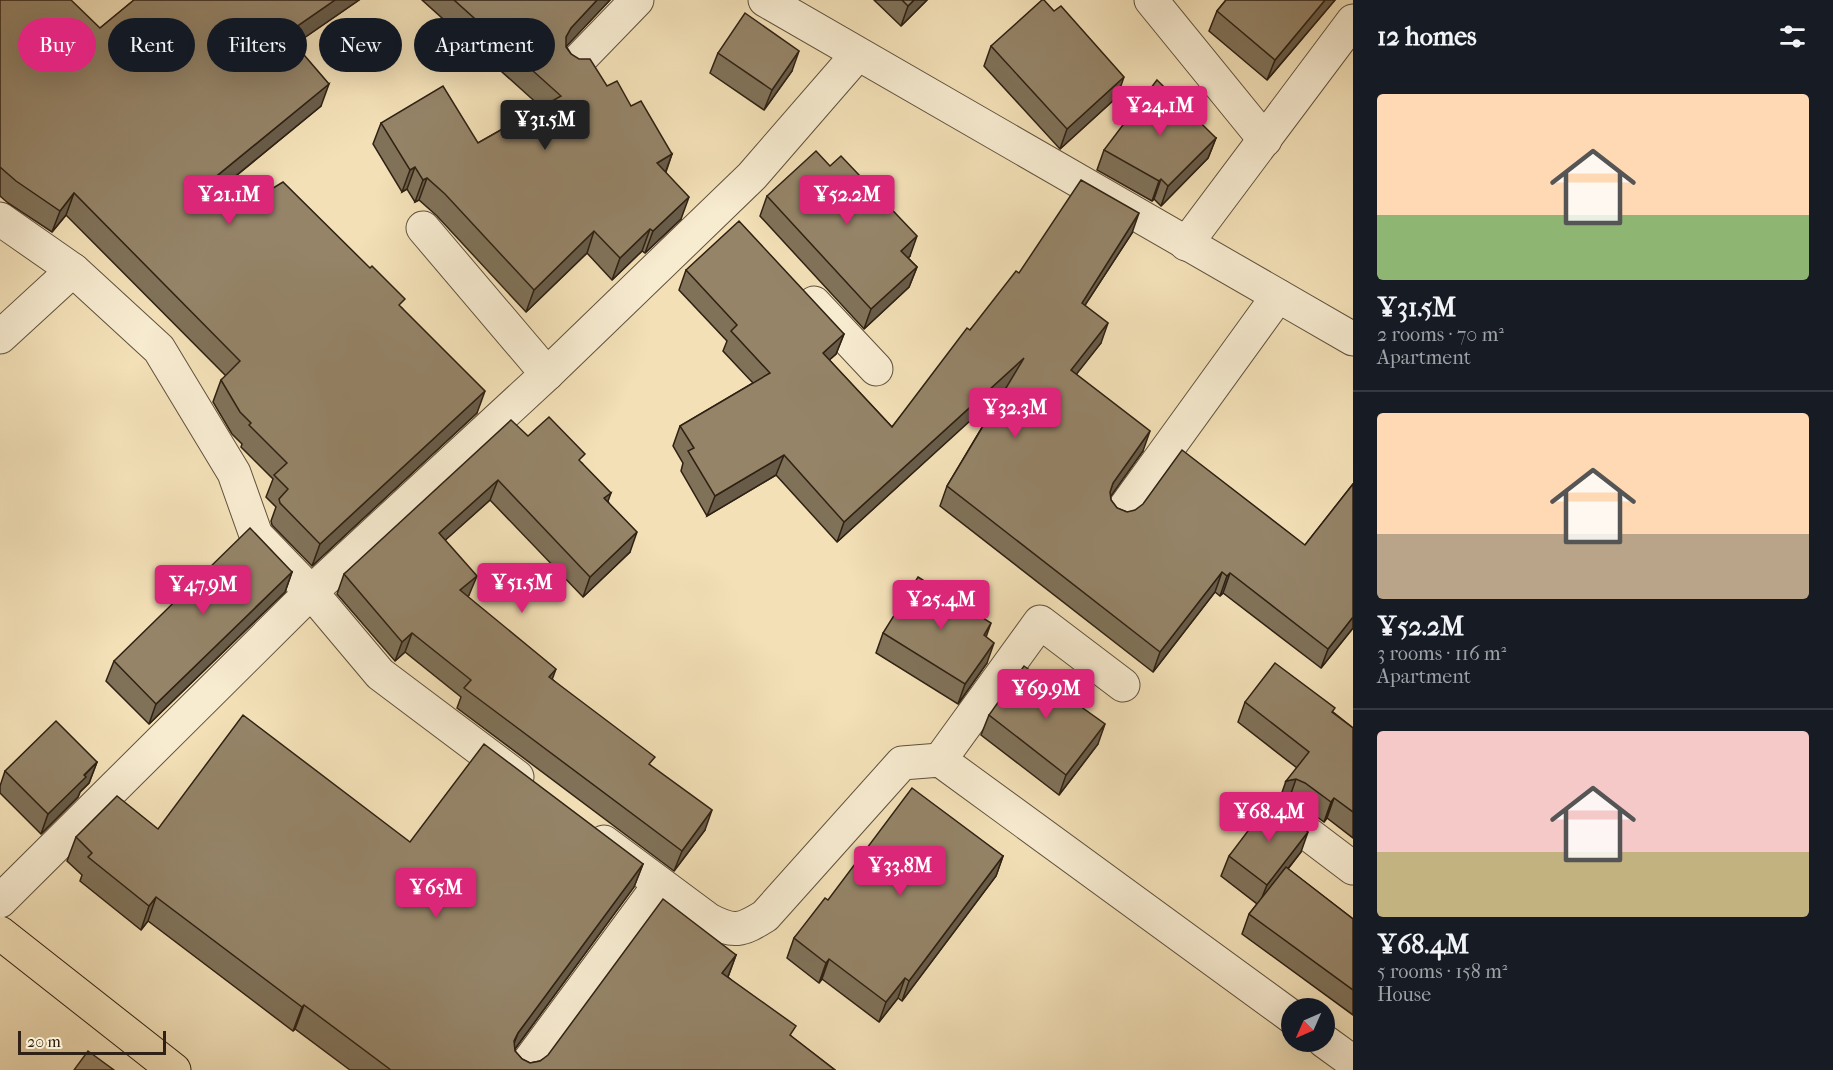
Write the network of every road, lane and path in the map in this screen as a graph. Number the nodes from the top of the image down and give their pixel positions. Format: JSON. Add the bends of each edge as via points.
{"nodes":[{"id":1,"x":637,"y":0,"type":"edge"},
{"id":2,"x":765,"y":0,"type":"edge"},
{"id":3,"x":1151,"y":0,"type":"edge"},
{"id":4,"x":1353,"y":21,"type":"edge"},
{"id":5,"x":857,"y":55,"type":"junction"},
{"id":6,"x":576,"y":63,"type":"edge"},
{"id":7,"x":1265,"y":140,"type":"junction"},
{"id":8,"x":723,"y":204,"type":"junction"},
{"id":9,"x":0,"y":219,"type":"edge"},
{"id":10,"x":423,"y":228,"type":"dead end"},
{"id":11,"x":747,"y":230,"type":"edge"},
{"id":12,"x":1186,"y":244,"type":"junction"},
{"id":13,"x":73,"y":270,"type":"junction"},
{"id":14,"x":795,"y":282,"type":"edge"},
{"id":15,"x":1278,"y":296,"type":"junction"},
{"id":16,"x":0,"y":337,"type":"edge"},
{"id":17,"x":1353,"y":339,"type":"edge"},
{"id":18,"x":876,"y":369,"type":"dead end"},
{"id":19,"x":547,"y":374,"type":"junction"},
{"id":20,"x":1121,"y":513,"type":"edge"},
{"id":21,"x":311,"y":592,"type":"junction"},
{"id":22,"x":1123,"y":685,"type":"dead end"},
{"id":23,"x":940,"y":760,"type":"junction"},
{"id":24,"x":540,"y":794,"type":"edge"},
{"id":25,"x":1287,"y":818,"type":"edge"},
{"id":26,"x":577,"y":822,"type":"edge"},
{"id":27,"x":1353,"y":868,"type":"edge"},
{"id":28,"x":660,"y":884,"type":"junction"},
{"id":29,"x":0,"y":901,"type":"edge"},
{"id":30,"x":0,"y":933,"type":"edge"},
{"id":31,"x":1281,"y":1009,"type":"edge"},
{"id":32,"x":1335,"y":1049,"type":"edge"},
{"id":33,"x":1353,"y":1062,"type":"edge"},
{"id":34,"x":524,"y":1068,"type":"edge"},
{"id":35,"x":174,"y":1070,"type":"edge"}],
"edges":[{"from":1,"to":6,"type":"street"},
{"from":2,"to":5,"type":"street"},
{"from":3,"to":7,"type":"street"},
{"from":4,"to":7,"type":"street"},
{"from":5,"to":8,"type":"street"},
{"from":5,"to":12,"type":"street"},
{"from":7,"to":12,"type":"street"},
{"from":8,"to":11,"type":"street"},
{"from":8,"to":19,"type":"street"},
{"from":9,"to":13,"type":"street"},
{"from":10,"to":19,"type":"street"},
{"from":12,"to":15,"type":"street"},
{"from":13,"to":16,"type":"street"},
{"from":13,"to":21,"type":"street","via":[[159,349],[234,473],[256,535]]},
{"from":14,"to":18,"type":"street"},
{"from":15,"to":17,"type":"street"},
{"from":15,"to":20,"type":"street"},
{"from":19,"to":21,"type":"street"},
{"from":21,"to":24,"type":"street","via":[[380,674]]},
{"from":21,"to":29,"type":"street"},
{"from":22,"to":23,"type":"street","via":[[1040,622]]},
{"from":23,"to":28,"type":"street","via":[[902,763],[765,916],[745,928],[728,929],[709,920]]},
{"from":23,"to":31,"type":"street"},
{"from":25,"to":27,"type":"street"},
{"from":26,"to":28,"type":"street"},
{"from":28,"to":34,"type":"street"},
{"from":30,"to":35,"type":"main road"},
{"from":32,"to":33,"type":"street"}]}
